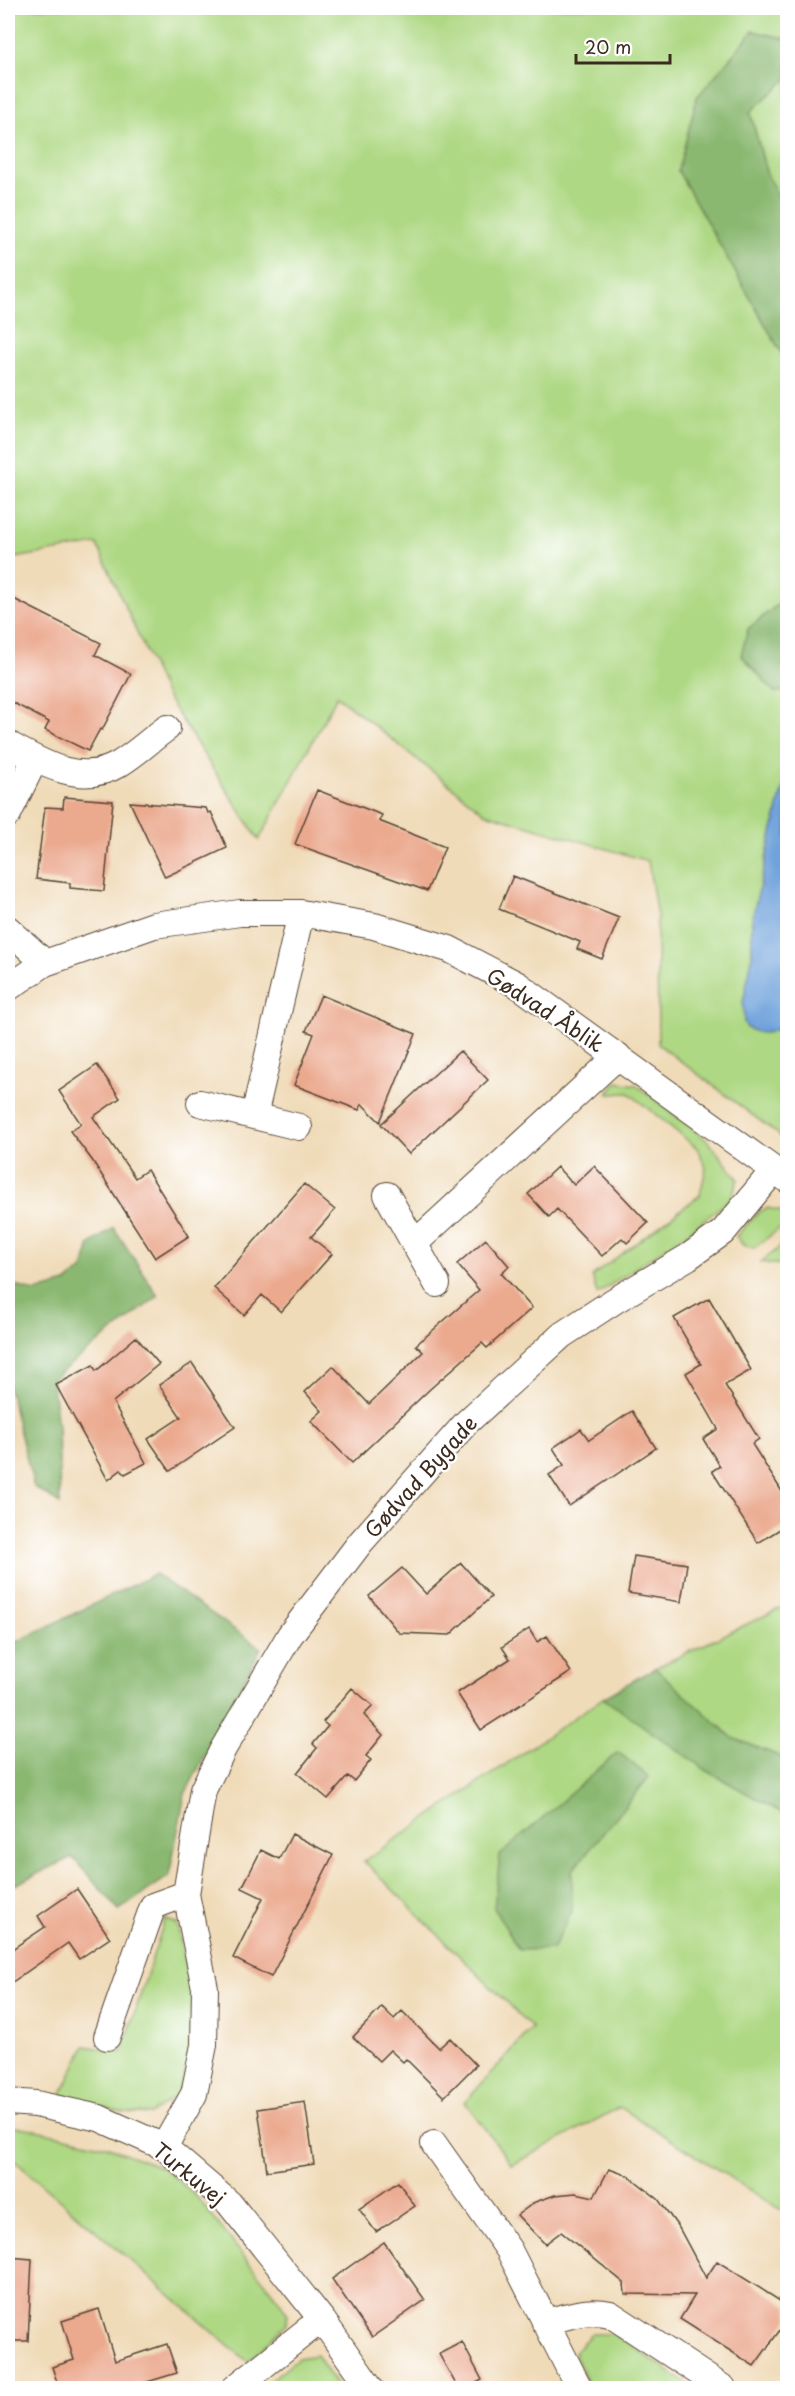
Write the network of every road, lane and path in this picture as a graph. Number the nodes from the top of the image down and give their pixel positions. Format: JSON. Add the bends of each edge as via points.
{"nodes":[{"id":1,"x":166,"y":728,"type":"dead end"},
{"id":2,"x":8,"y":744,"type":"edge"},
{"id":3,"x":35,"y":759,"type":"junction"},
{"id":4,"x":8,"y":814,"type":"edge"},
{"id":5,"x":301,"y":913,"type":"junction"},
{"id":6,"x":8,"y":929,"type":"edge"},
{"id":7,"x":45,"y":963,"type":"junction"},
{"id":8,"x":8,"y":988,"type":"edge"},
{"id":9,"x":618,"y":1056,"type":"junction"},
{"id":10,"x":200,"y":1102,"type":"dead end"},
{"id":11,"x":254,"y":1116,"type":"junction"},
{"id":12,"x":299,"y":1127,"type":"dead end"},
{"id":13,"x":781,"y":1175,"type":"edge"},
{"id":14,"x":387,"y":1195,"type":"dead end"},
{"id":15,"x":414,"y":1244,"type":"junction"},
{"id":16,"x":437,"y":1284,"type":"dead end"},
{"id":17,"x":186,"y":1894,"type":"junction"},
{"id":18,"x":107,"y":2037,"type":"dead end"},
{"id":19,"x":8,"y":2102,"type":"edge"},
{"id":20,"x":434,"y":2144,"type":"dead end"},
{"id":21,"x":164,"y":2147,"type":"junction"},
{"id":22,"x":323,"y":2321,"type":"junction"},
{"id":23,"x":545,"y":2323,"type":"junction"},
{"id":24,"x":235,"y":2388,"type":"edge"},
{"id":25,"x":370,"y":2388,"type":"edge"},
{"id":26,"x":579,"y":2388,"type":"edge"},
{"id":27,"x":723,"y":2388,"type":"edge"}],
"edges":[{"from":1,"to":3,"type":"street","via":[[119,764],[96,774],[69,773]]},
{"from":2,"to":3,"type":"street"},
{"from":3,"to":4,"type":"street"},
{"from":5,"to":7,"type":"street","name":"Gødvad Åblik","via":[[240,913],[154,925]]},
{"from":5,"to":9,"type":"street","name":"Gødvad Åblik","via":[[374,926],[449,949],[518,985]]},
{"from":5,"to":11,"type":"street"},
{"from":6,"to":7,"type":"street"},
{"from":7,"to":8,"type":"street","name":"Gødvad Åblik"},
{"from":9,"to":13,"type":"street","name":"Gødvad Åblik"},
{"from":9,"to":15,"type":"street","name":"Gødvad Åblik"},
{"from":10,"to":11,"type":"street"},
{"from":11,"to":12,"type":"street"},
{"from":13,"to":17,"type":"street","name":"Gødvad Bygade","via":[[723,1232],[562,1335],[467,1422],[360,1543],[290,1635],[223,1749],[203,1790]]},
{"from":14,"to":15,"type":"street"},
{"from":15,"to":16,"type":"street"},
{"from":17,"to":18,"type":"street","via":[[153,1906]]},
{"from":17,"to":21,"type":"street","name":"Gødvad Bygade","via":[[205,1988],[204,2045],[194,2094]]},
{"from":19,"to":21,"type":"street","name":"Turkuvej","via":[[99,2118]]},
{"from":20,"to":23,"type":"street","via":[[508,2250]]},
{"from":21,"to":22,"type":"street","name":"Turkuvej","via":[[229,2203]]},
{"from":22,"to":24,"type":"street"},
{"from":22,"to":25,"type":"street","name":"Turkuvej"},
{"from":23,"to":26,"type":"street"},
{"from":23,"to":27,"type":"street","via":[[566,2316],[610,2314]]}]}
